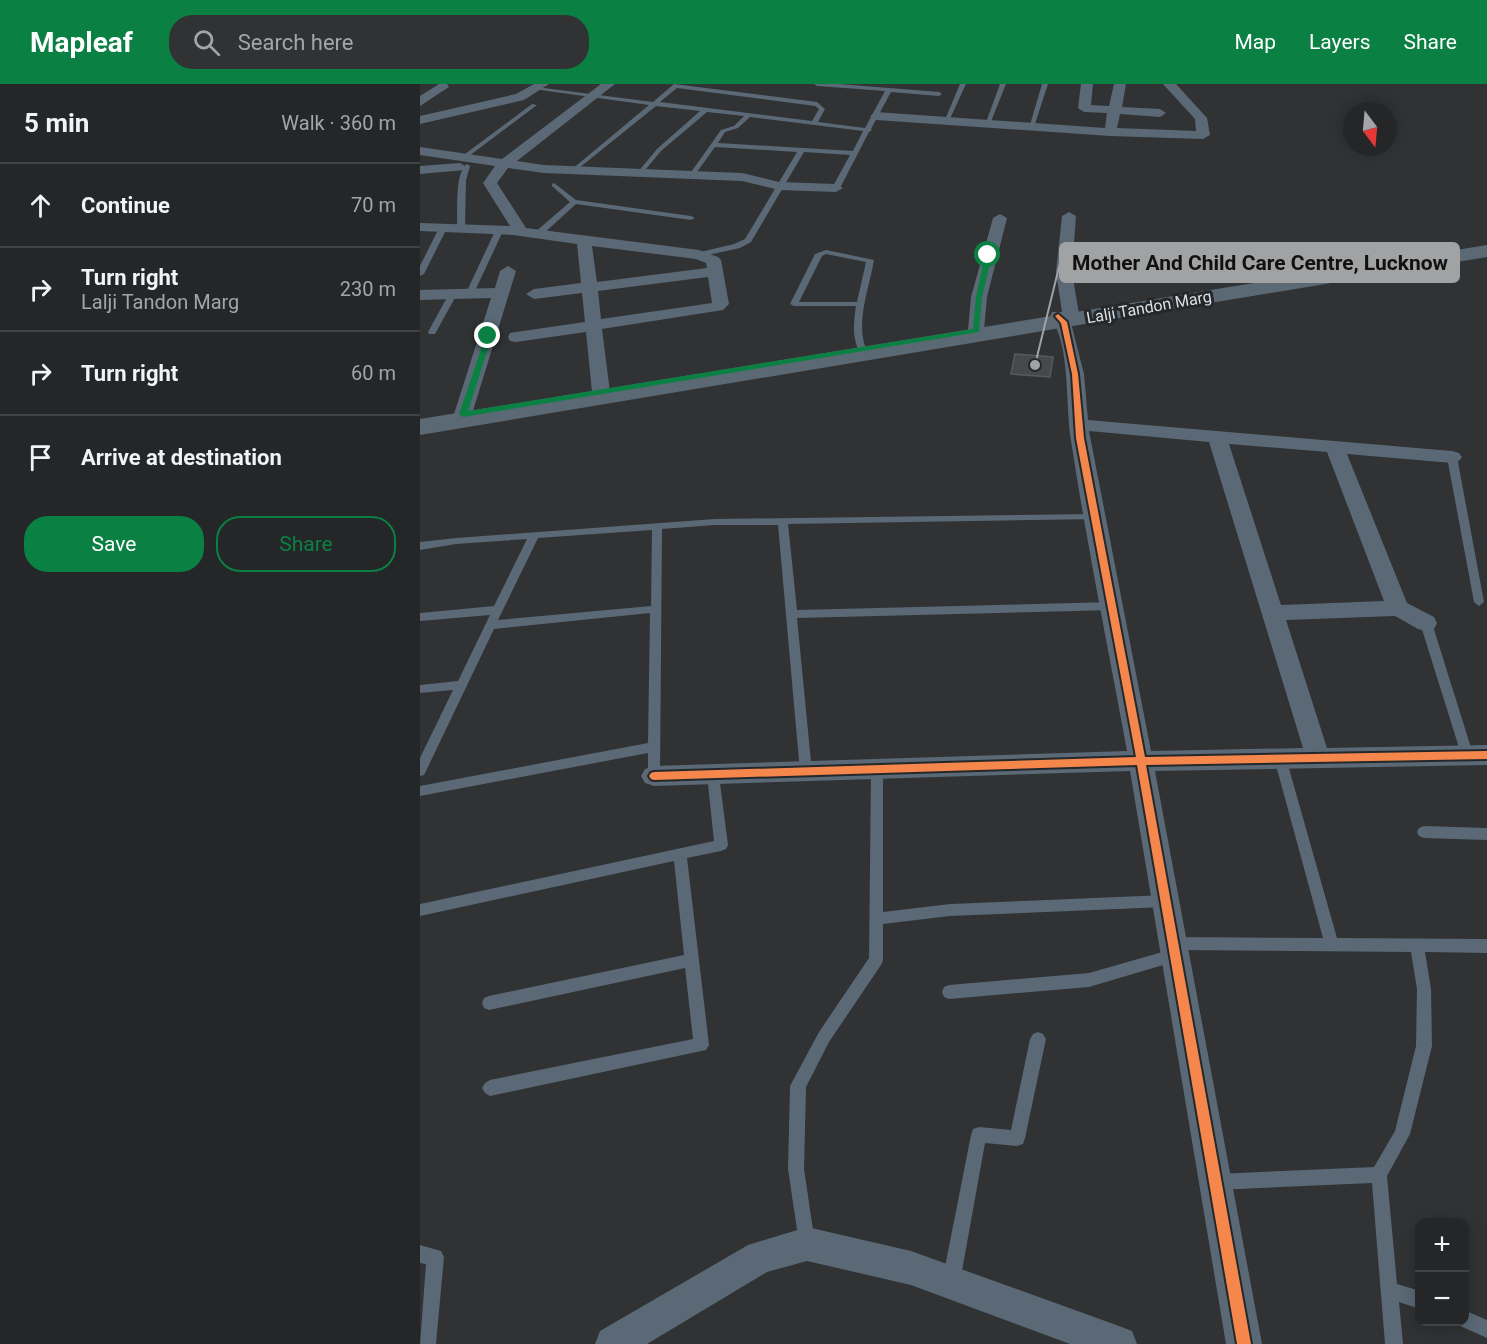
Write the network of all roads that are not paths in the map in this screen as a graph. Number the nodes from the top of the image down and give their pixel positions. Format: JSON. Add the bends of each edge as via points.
{"nodes":[{"id":1,"x":609,"y":84,"type":"edge"},
{"id":2,"x":817,"y":84,"type":"edge"},
{"id":3,"x":920,"y":84,"type":"edge"},
{"id":4,"x":963,"y":84,"type":"edge"},
{"id":5,"x":1003,"y":84,"type":"edge"},
{"id":6,"x":1045,"y":84,"type":"edge"},
{"id":7,"x":1087,"y":84,"type":"edge"},
{"id":8,"x":1120,"y":84,"type":"edge"},
{"id":9,"x":1169,"y":84,"type":"edge"},
{"id":10,"x":677,"y":85,"type":"edge"},
{"id":11,"x":442,"y":87,"type":"dead end"},
{"id":12,"x":540,"y":87,"type":"edge"},
{"id":13,"x":869,"y":87,"type":"edge"},
{"id":14,"x":888,"y":91,"type":"junction"},
{"id":15,"x":915,"y":92,"type":"junction"},
{"id":16,"x":939,"y":94,"type":"dead end"},
{"id":17,"x":593,"y":96,"type":"junction"},
{"id":18,"x":420,"y":103,"type":"edge"},
{"id":19,"x":654,"y":104,"type":"junction"},
{"id":20,"x":534,"y":105,"type":"dead end"},
{"id":21,"x":476,"y":106,"type":"junction"},
{"id":22,"x":705,"y":110,"type":"junction"},
{"id":23,"x":1115,"y":111,"type":"junction"},
{"id":24,"x":1160,"y":113,"type":"dead end"},
{"id":25,"x":749,"y":115,"type":"junction"},
{"id":26,"x":876,"y":116,"type":"junction"},
{"id":27,"x":420,"y":120,"type":"edge"},
{"id":28,"x":946,"y":121,"type":"junction"},
{"id":29,"x":813,"y":124,"type":"junction"},
{"id":30,"x":987,"y":124,"type":"junction"},
{"id":31,"x":1031,"y":127,"type":"junction"},
{"id":32,"x":868,"y":130,"type":"junction"},
{"id":33,"x":1110,"y":132,"type":"junction"},
{"id":34,"x":713,"y":145,"type":"junction"},
{"id":35,"x":420,"y":151,"type":"edge"},
{"id":36,"x":801,"y":151,"type":"junction"},
{"id":37,"x":855,"y":153,"type":"junction"},
{"id":38,"x":465,"y":162,"type":"junction"},
{"id":39,"x":503,"y":166,"type":"junction"},
{"id":40,"x":420,"y":170,"type":"edge"},
{"id":41,"x":573,"y":171,"type":"junction"},
{"id":42,"x":639,"y":174,"type":"junction"},
{"id":43,"x":692,"y":175,"type":"junction"},
{"id":44,"x":554,"y":185,"type":"dead end"},
{"id":45,"x":779,"y":186,"type":"junction"},
{"id":46,"x":836,"y":189,"type":"joint"},
{"id":47,"x":574,"y":202,"type":"junction"},
{"id":48,"x":1069,"y":216,"type":"dead end"},
{"id":49,"x":691,"y":218,"type":"dead end"},
{"id":50,"x":1000,"y":218,"type":"dead end"},
{"id":51,"x":420,"y":227,"type":"edge"},
{"id":52,"x":443,"y":228,"type":"junction"},
{"id":53,"x":461,"y":229,"type":"junction"},
{"id":54,"x":499,"y":231,"type":"junction"},
{"id":55,"x":529,"y":234,"type":"junction"},
{"id":56,"x":584,"y":241,"type":"junction"},
{"id":57,"x":1487,"y":245,"type":"edge"},
{"id":58,"x":1487,"y":250,"type":"edge"},
{"id":59,"x":699,"y":255,"type":"junction"},
{"id":60,"x":1442,"y":255,"type":"junction"},
{"id":61,"x":508,"y":271,"type":"dead end"},
{"id":62,"x":714,"y":272,"type":"junction"},
{"id":63,"x":420,"y":274,"type":"edge"},
{"id":64,"x":590,"y":286,"type":"junction"},
{"id":65,"x":470,"y":293,"type":"junction"},
{"id":66,"x":502,"y":293,"type":"junction"},
{"id":67,"x":453,"y":294,"type":"junction"},
{"id":68,"x":534,"y":294,"type":"dead end"},
{"id":69,"x":420,"y":295,"type":"edge"},
{"id":70,"x":862,"y":304,"type":"junction"},
{"id":71,"x":1064,"y":317,"type":"junction"},
{"id":72,"x":595,"y":324,"type":"junction"},
{"id":73,"x":976,"y":330,"type":"junction"},
{"id":74,"x":432,"y":332,"type":"dead end"},
{"id":75,"x":516,"y":337,"type":"dead end"},
{"id":76,"x":863,"y":353,"type":"junction"},
{"id":77,"x":601,"y":392,"type":"junction"},
{"id":78,"x":495,"y":412,"type":"junction"},
{"id":79,"x":463,"y":414,"type":"junction"},
{"id":80,"x":420,"y":422,"type":"edge"},
{"id":81,"x":1079,"y":425,"type":"junction"},
{"id":82,"x":420,"y":428,"type":"edge"},
{"id":83,"x":1217,"y":437,"type":"junction"},
{"id":84,"x":1335,"y":447,"type":"junction"},
{"id":85,"x":1452,"y":457,"type":"joint"},
{"id":86,"x":1095,"y":517,"type":"junction"},
{"id":87,"x":783,"y":521,"type":"junction"},
{"id":88,"x":657,"y":526,"type":"junction"},
{"id":89,"x":534,"y":535,"type":"junction"},
{"id":90,"x":420,"y":546,"type":"edge"},
{"id":91,"x":1479,"y":602,"type":"dead end"},
{"id":92,"x":1112,"y":606,"type":"junction"},
{"id":93,"x":1398,"y":608,"type":"junction"},
{"id":94,"x":656,"y":609,"type":"junction"},
{"id":95,"x":498,"y":610,"type":"junction"},
{"id":96,"x":1272,"y":612,"type":"junction"},
{"id":97,"x":792,"y":614,"type":"junction"},
{"id":98,"x":420,"y":617,"type":"edge"},
{"id":99,"x":1426,"y":623,"type":"joint"},
{"id":100,"x":491,"y":625,"type":"junction"},
{"id":101,"x":462,"y":685,"type":"junction"},
{"id":102,"x":420,"y":689,"type":"edge"},
{"id":103,"x":654,"y":747,"type":"junction"},
{"id":104,"x":1477,"y":754,"type":"edge"},
{"id":105,"x":1280,"y":758,"type":"junction"},
{"id":106,"x":1318,"y":758,"type":"junction"},
{"id":107,"x":1141,"y":761,"type":"junction"},
{"id":108,"x":877,"y":769,"type":"junction"},
{"id":109,"x":420,"y":771,"type":"edge"},
{"id":110,"x":806,"y":772,"type":"junction"},
{"id":111,"x":713,"y":775,"type":"junction"},
{"id":112,"x":654,"y":777,"type":"joint"},
{"id":113,"x":420,"y":792,"type":"edge"},
{"id":114,"x":1424,"y":832,"type":"dead end"},
{"id":115,"x":1487,"y":834,"type":"edge"},
{"id":116,"x":680,"y":854,"type":"junction"},
{"id":117,"x":1167,"y":901,"type":"junction"},
{"id":118,"x":420,"y":910,"type":"edge"},
{"id":119,"x":876,"y":919,"type":"junction"},
{"id":120,"x":1332,"y":945,"type":"junction"},
{"id":121,"x":1417,"y":945,"type":"junction"},
{"id":122,"x":1487,"y":946,"type":"edge"},
{"id":123,"x":1175,"y":949,"type":"junction"},
{"id":124,"x":692,"y":960,"type":"junction"},
{"id":125,"x":949,"y":992,"type":"dead end"},
{"id":126,"x":489,"y":1003,"type":"dead end"},
{"id":127,"x":1038,"y":1039,"type":"dead end"},
{"id":128,"x":490,"y":1088,"type":"dead end"},
{"id":129,"x":1379,"y":1175,"type":"junction"},
{"id":130,"x":1216,"y":1182,"type":"junction"},
{"id":131,"x":807,"y":1244,"type":"junction"},
{"id":132,"x":420,"y":1254,"type":"edge"},
{"id":133,"x":951,"y":1283,"type":"junction"},
{"id":134,"x":1391,"y":1292,"type":"junction"},
{"id":135,"x":1415,"y":1299,"type":"edge"},
{"id":136,"x":1469,"y":1322,"type":"edge"},
{"id":137,"x":1487,"y":1329,"type":"edge"},
{"id":138,"x":428,"y":1344,"type":"edge"},
{"id":139,"x":613,"y":1344,"type":"edge"},
{"id":140,"x":1119,"y":1344,"type":"edge"},
{"id":141,"x":1244,"y":1344,"type":"edge"},
{"id":142,"x":1394,"y":1344,"type":"edge"}],
"edges":[{"from":1,"to":17,"type":"street"},
{"from":2,"to":13,"type":"lane"},
{"from":3,"to":15,"type":"lane"},
{"from":4,"to":28,"type":"lane"},
{"from":5,"to":30,"type":"lane"},
{"from":6,"to":31,"type":"lane"},
{"from":7,"to":23,"type":"street","via":[[1084,108]]},
{"from":8,"to":23,"type":"street"},
{"from":9,"to":33,"type":"street","via":[[1200,118],[1203,135]]},
{"from":10,"to":19,"type":"lane"},
{"from":10,"to":29,"type":"lane","via":[[817,104],[822,110]]},
{"from":11,"to":18,"type":"street"},
{"from":12,"to":17,"type":"lane"},
{"from":12,"to":21,"type":"street","via":[[520,97]]},
{"from":13,"to":14,"type":"lane"},
{"from":14,"to":15,"type":"lane"},
{"from":14,"to":26,"type":"lane"},
{"from":15,"to":16,"type":"lane"},
{"from":17,"to":19,"type":"lane"},
{"from":17,"to":39,"type":"street"},
{"from":18,"to":21,"type":"street","via":[[454,98]]},
{"from":19,"to":22,"type":"lane"},
{"from":19,"to":41,"type":"lane"},
{"from":20,"to":38,"type":"lane"},
{"from":21,"to":27,"type":"street"},
{"from":22,"to":25,"type":"lane"},
{"from":22,"to":42,"type":"lane","via":[[659,150]]},
{"from":23,"to":24,"type":"street"},
{"from":23,"to":33,"type":"street"},
{"from":25,"to":29,"type":"lane"},
{"from":25,"to":34,"type":"lane","via":[[736,127],[723,131]]},
{"from":26,"to":28,"type":"street"},
{"from":26,"to":32,"type":"lane"},
{"from":28,"to":30,"type":"street"},
{"from":29,"to":32,"type":"lane"},
{"from":30,"to":31,"type":"street"},
{"from":31,"to":33,"type":"street"},
{"from":32,"to":37,"type":"lane"},
{"from":34,"to":36,"type":"lane"},
{"from":34,"to":43,"type":"lane"},
{"from":35,"to":38,"type":"street"},
{"from":36,"to":37,"type":"lane"},
{"from":36,"to":45,"type":"lane"},
{"from":37,"to":46,"type":"lane"},
{"from":38,"to":39,"type":"street"},
{"from":38,"to":40,"type":"street"},
{"from":38,"to":53,"type":"lane"},
{"from":39,"to":41,"type":"street"},
{"from":39,"to":55,"type":"street","via":[[490,183]]},
{"from":41,"to":42,"type":"street"},
{"from":42,"to":43,"type":"street"},
{"from":43,"to":45,"type":"street","via":[[742,177]]},
{"from":44,"to":47,"type":"lane"},
{"from":45,"to":46,"type":"street"},
{"from":45,"to":59,"type":"lane","via":[[748,240]]},
{"from":47,"to":49,"type":"lane"},
{"from":47,"to":55,"type":"lane"},
{"from":48,"to":71,"type":"street"},
{"from":50,"to":73,"type":"street","via":[[979,297]]},
{"from":51,"to":52,"type":"street"},
{"from":52,"to":53,"type":"street"},
{"from":52,"to":63,"type":"lane"},
{"from":53,"to":54,"type":"street"},
{"from":54,"to":55,"type":"street"},
{"from":54,"to":65,"type":"lane"},
{"from":55,"to":56,"type":"street"},
{"from":56,"to":59,"type":"street"},
{"from":56,"to":64,"type":"street"},
{"from":57,"to":60,"type":"main road","name":"Lalji Tandon Marg"},
{"from":58,"to":60,"type":"main road","name":"Lalji Tandon Marg"},
{"from":59,"to":62,"type":"street","via":[[713,260]]},
{"from":60,"to":71,"type":"main road","name":"Lalji Tandon Marg"},
{"from":61,"to":66,"type":"street"},
{"from":62,"to":64,"type":"street"},
{"from":62,"to":72,"type":"street","via":[[719,306]]},
{"from":64,"to":68,"type":"street"},
{"from":64,"to":72,"type":"street"},
{"from":65,"to":66,"type":"street"},
{"from":65,"to":67,"type":"street"},
{"from":66,"to":79,"type":"street"},
{"from":67,"to":69,"type":"street"},
{"from":67,"to":74,"type":"lane"},
{"from":70,"to":70,"type":"lane","via":[[870,260],[826,252],[819,254],[794,304]]},
{"from":70,"to":76,"type":"lane","via":[[857,332]]},
{"from":71,"to":73,"type":"main road","name":"Lalji Tandon Marg"},
{"from":71,"to":76,"type":"main road","name":"Lalji Tandon Marg"},
{"from":71,"to":81,"type":"street","via":[[1075,374]]},
{"from":72,"to":75,"type":"street"},
{"from":72,"to":77,"type":"street"},
{"from":73,"to":76,"type":"main road","name":"Lalji Tandon Marg"},
{"from":76,"to":77,"type":"main road","name":"Lalji Tandon Marg"},
{"from":76,"to":78,"type":"main road","name":"Lalji Tandon Marg"},
{"from":77,"to":78,"type":"main road","name":"Lalji Tandon Marg"},
{"from":78,"to":79,"type":"main road","name":"Lalji Tandon Marg"},
{"from":78,"to":82,"type":"main road","name":"Lalji Tandon Marg"},
{"from":79,"to":80,"type":"main road","name":"Lalji Tandon Marg"},
{"from":81,"to":83,"type":"street"},
{"from":81,"to":86,"type":"street"},
{"from":83,"to":84,"type":"street"},
{"from":83,"to":96,"type":"street"},
{"from":84,"to":85,"type":"street"},
{"from":84,"to":93,"type":"street"},
{"from":85,"to":91,"type":"lane"},
{"from":86,"to":87,"type":"lane"},
{"from":86,"to":92,"type":"street"},
{"from":87,"to":88,"type":"lane"},
{"from":87,"to":97,"type":"lane"},
{"from":88,"to":89,"type":"lane"},
{"from":88,"to":94,"type":"lane"},
{"from":89,"to":90,"type":"lane"},
{"from":89,"to":95,"type":"lane"},
{"from":92,"to":97,"type":"lane"},
{"from":92,"to":107,"type":"street"},
{"from":93,"to":96,"type":"street"},
{"from":93,"to":99,"type":"street"},
{"from":94,"to":100,"type":"lane"},
{"from":94,"to":103,"type":"lane"},
{"from":95,"to":98,"type":"lane"},
{"from":95,"to":100,"type":"lane"},
{"from":96,"to":106,"type":"street"},
{"from":97,"to":110,"type":"lane"},
{"from":99,"to":104,"type":"lane"},
{"from":100,"to":101,"type":"lane"},
{"from":101,"to":102,"type":"lane"},
{"from":101,"to":109,"type":"lane"},
{"from":103,"to":112,"type":"lane"},
{"from":103,"to":113,"type":"lane"},
{"from":104,"to":106,"type":"street"},
{"from":105,"to":106,"type":"street"},
{"from":105,"to":107,"type":"street"},
{"from":105,"to":120,"type":"lane"},
{"from":107,"to":108,"type":"street"},
{"from":107,"to":117,"type":"street"},
{"from":108,"to":110,"type":"street"},
{"from":108,"to":119,"type":"lane"},
{"from":110,"to":111,"type":"street"},
{"from":111,"to":112,"type":"street"},
{"from":111,"to":116,"type":"lane","via":[[721,845]]},
{"from":114,"to":115,"type":"lane"},
{"from":116,"to":118,"type":"lane"},
{"from":116,"to":124,"type":"lane"},
{"from":117,"to":119,"type":"lane","via":[[950,910]]},
{"from":117,"to":123,"type":"street"},
{"from":119,"to":131,"type":"lane","via":[[876,960],[824,1036],[798,1086],[796,1169]]},
{"from":120,"to":121,"type":"lane"},
{"from":120,"to":123,"type":"lane"},
{"from":121,"to":122,"type":"lane"},
{"from":121,"to":129,"type":"lane","via":[[1424,989],[1424,1046],[1402,1134]]},
{"from":123,"to":125,"type":"lane","via":[[1089,980]]},
{"from":123,"to":130,"type":"street"},
{"from":124,"to":126,"type":"lane"},
{"from":124,"to":128,"type":"lane","via":[[701,1045]]},
{"from":127,"to":133,"type":"lane","via":[[1017,1138],[979,1135]]},
{"from":129,"to":130,"type":"lane"},
{"from":129,"to":134,"type":"lane"},
{"from":130,"to":141,"type":"street"},
{"from":131,"to":133,"type":"street","via":[[911,1269]]},
{"from":131,"to":139,"type":"street","via":[[760,1257]]},
{"from":132,"to":138,"type":"lane","via":[[435,1257]]},
{"from":133,"to":140,"type":"street"},
{"from":134,"to":135,"type":"lane"},
{"from":134,"to":142,"type":"lane"},
{"from":136,"to":137,"type":"lane"}]}
